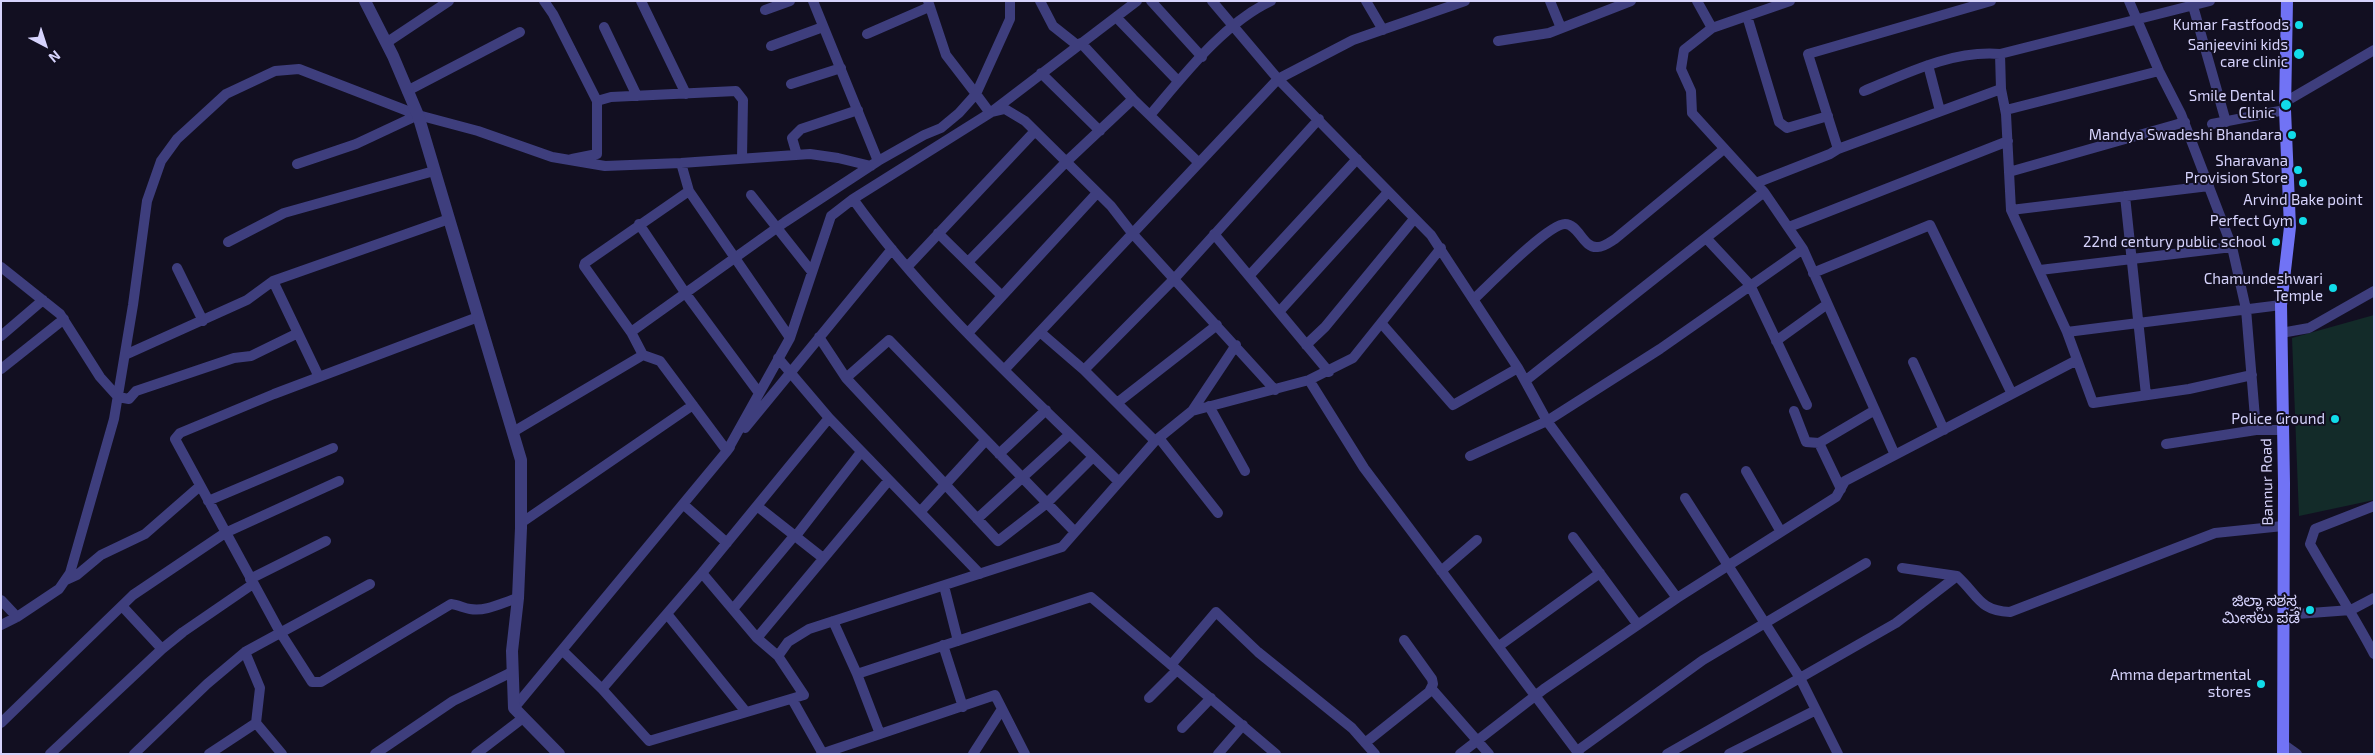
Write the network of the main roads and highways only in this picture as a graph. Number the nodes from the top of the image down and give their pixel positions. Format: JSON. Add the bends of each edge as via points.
{"nodes":[{"id":1,"x":2287,"y":1,"type":"edge"},
{"id":2,"x":2283,"y":749,"type":"edge"}],
"edges":[{"from":1,"to":2,"type":"main road","name":"Bannur Road","via":[[2285,106],[2290,227],[2281,305]]}]}
